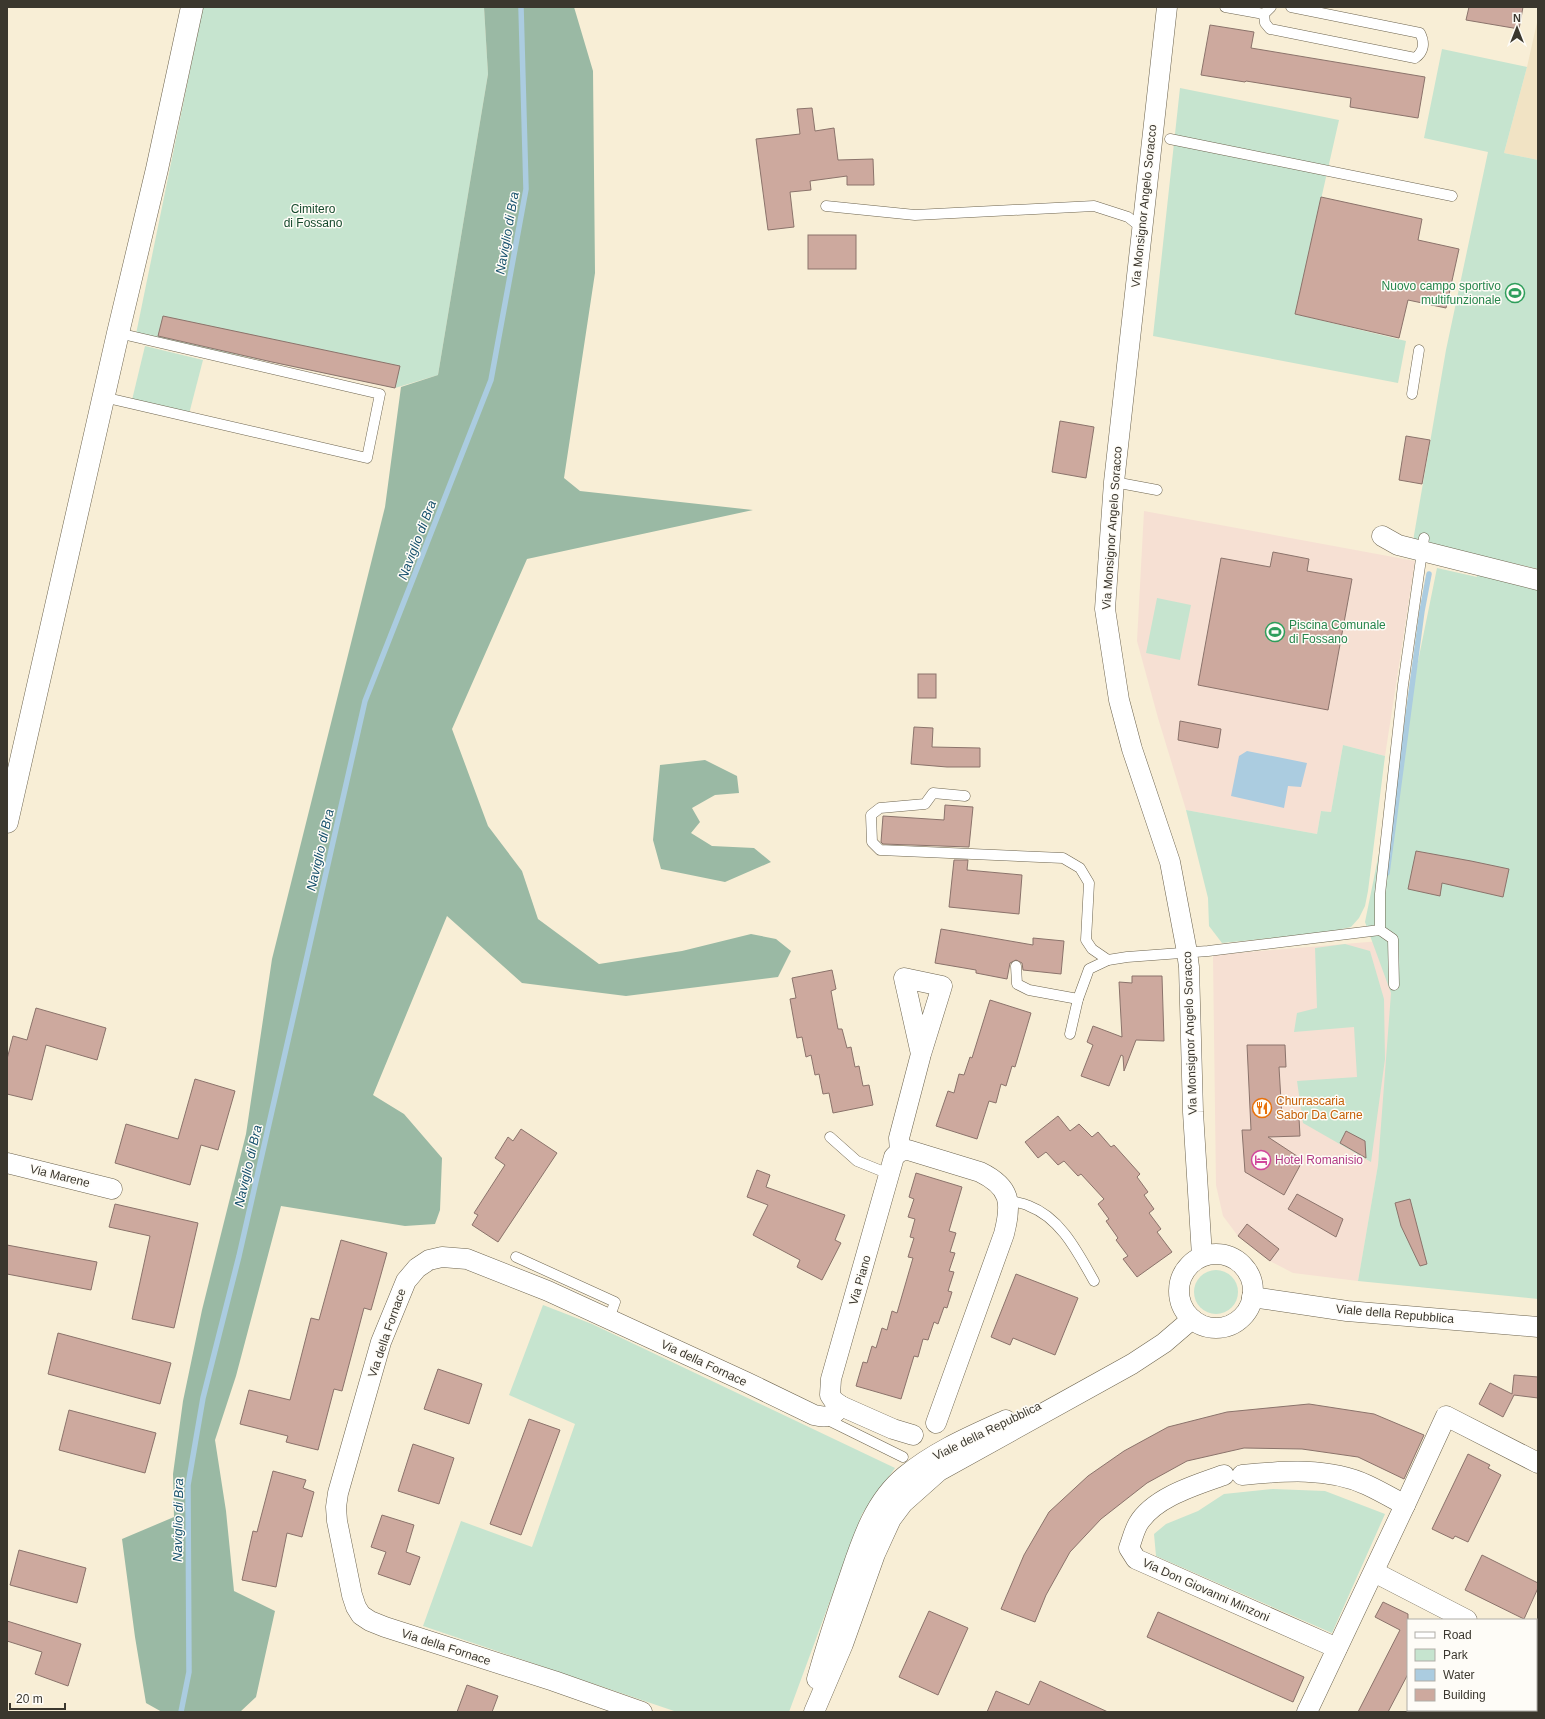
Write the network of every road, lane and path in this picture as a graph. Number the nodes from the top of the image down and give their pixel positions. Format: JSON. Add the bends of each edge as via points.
{"nodes":[{"id":1,"x":192,"y":7,"type":"edge"},
{"id":2,"x":1167,"y":7,"type":"edge"},
{"id":3,"x":1225,"y":7,"type":"edge"},
{"id":4,"x":1291,"y":7,"type":"edge"},
{"id":5,"x":1268,"y":11,"type":"edge"},
{"id":6,"x":1170,"y":139,"type":"dead end"},
{"id":7,"x":1452,"y":196,"type":"dead end"},
{"id":8,"x":826,"y":206,"type":"dead end"},
{"id":9,"x":1142,"y":228,"type":"junction"},
{"id":10,"x":118,"y":333,"type":"junction"},
{"id":11,"x":1419,"y":350,"type":"dead end"},
{"id":12,"x":1412,"y":394,"type":"dead end"},
{"id":13,"x":104,"y":397,"type":"junction"},
{"id":14,"x":1114,"y":482,"type":"junction"},
{"id":15,"x":1157,"y":490,"type":"dead end"},
{"id":16,"x":1382,"y":536,"type":"dead end"},
{"id":17,"x":1424,"y":545,"type":"junction"},
{"id":18,"x":1538,"y":580,"type":"edge"},
{"id":19,"x":965,"y":796,"type":"dead end"},
{"id":20,"x":7,"y":822,"type":"edge"},
{"id":21,"x":1380,"y":930,"type":"junction"},
{"id":22,"x":1187,"y":952,"type":"junction"},
{"id":23,"x":1108,"y":960,"type":"junction"},
{"id":24,"x":1016,"y":966,"type":"dead end"},
{"id":25,"x":1394,"y":985,"type":"dead end"},
{"id":26,"x":1078,"y":999,"type":"junction"},
{"id":27,"x":1070,"y":1034,"type":"dead end"},
{"id":28,"x":921,"y":1054,"type":"dead end"},
{"id":29,"x":830,"y":1137,"type":"dead end"},
{"id":30,"x":900,"y":1151,"type":"junction"},
{"id":31,"x":7,"y":1163,"type":"edge"},
{"id":32,"x":889,"y":1174,"type":"junction"},
{"id":33,"x":112,"y":1189,"type":"dead end"},
{"id":34,"x":1008,"y":1200,"type":"junction"},
{"id":35,"x":1202,"y":1256,"type":"junction"},
{"id":36,"x":516,"y":1257,"type":"dead end"},
{"id":37,"x":1094,"y":1281,"type":"dead end"},
{"id":38,"x":1252,"y":1297,"type":"junction"},
{"id":39,"x":609,"y":1319,"type":"junction"},
{"id":40,"x":1192,"y":1319,"type":"junction"},
{"id":41,"x":1538,"y":1327,"type":"edge"},
{"id":42,"x":1132,"y":1364,"type":"junction"},
{"id":43,"x":841,"y":1406,"type":"junction"},
{"id":44,"x":823,"y":1417,"type":"junction"},
{"id":45,"x":936,"y":1423,"type":"junction"},
{"id":46,"x":913,"y":1435,"type":"junction"},
{"id":47,"x":951,"y":1446,"type":"junction"},
{"id":48,"x":903,"y":1457,"type":"dead end"},
{"id":49,"x":1538,"y":1463,"type":"edge"},
{"id":50,"x":934,"y":1465,"type":"junction"},
{"id":51,"x":1405,"y":1505,"type":"junction"},
{"id":52,"x":1374,"y":1572,"type":"junction"},
{"id":53,"x":1465,"y":1619,"type":"edge"},
{"id":54,"x":1337,"y":1648,"type":"junction"},
{"id":55,"x":642,"y":1712,"type":"edge"},
{"id":56,"x":807,"y":1712,"type":"edge"},
{"id":57,"x":814,"y":1712,"type":"edge"},
{"id":58,"x":1308,"y":1712,"type":"edge"}],
"edges":[{"from":1,"to":10,"type":"main road"},
{"from":2,"to":9,"type":"street","name":"Via Monsignor Angelo Soracco"},
{"from":3,"to":5,"type":"lane"},
{"from":4,"to":5,"type":"lane","via":[[1420,33],[1423,47],[1415,58],[1270,29],[1265,24]]},
{"from":6,"to":7,"type":"lane"},
{"from":8,"to":9,"type":"lane","via":[[915,214],[1094,206],[1128,217]]},
{"from":9,"to":14,"type":"street","name":"Via Monsignor Angelo Soracco"},
{"from":10,"to":13,"type":"main road"},
{"from":10,"to":13,"type":"lane","via":[[380,394],[367,458]]},
{"from":11,"to":12,"type":"lane"},
{"from":13,"to":20,"type":"main road"},
{"from":14,"to":15,"type":"lane"},
{"from":14,"to":22,"type":"street","name":"Via Monsignor Angelo Soracco","via":[[1105,609],[1111,653],[1119,700],[1132,748],[1170,862]]},
{"from":16,"to":17,"type":"street","via":[[1398,545]]},
{"from":17,"to":18,"type":"street","via":[[1482,567]]},
{"from":17,"to":21,"type":"lane","via":[[1403,685],[1380,894]]},
{"from":19,"to":23,"type":"lane","via":[[933,794],[925,804],[880,808],[871,815],[872,842],[880,850],[1063,858],[1080,868],[1089,883],[1086,940],[1092,949]]},
{"from":21,"to":22,"type":"lane"},
{"from":21,"to":25,"type":"lane","via":[[1393,939]]},
{"from":22,"to":23,"type":"lane"},
{"from":22,"to":35,"type":"street","name":"Via Monsignor Angelo Soracco"},
{"from":23,"to":26,"type":"lane","via":[[1089,969]]},
{"from":24,"to":26,"type":"lane","via":[[1017,984],[1029,990]]},
{"from":26,"to":27,"type":"lane"},
{"from":28,"to":30,"type":"street","name":"Via Piano","via":[[899,1138]]},
{"from":29,"to":32,"type":"lane","via":[[858,1161]]},
{"from":30,"to":32,"type":"street","name":"Via Piano","via":[[894,1157]]},
{"from":30,"to":34,"type":"street","via":[[908,1150],[990,1176],[1002,1187]]},
{"from":31,"to":33,"type":"street","name":"Via Marene"},
{"from":32,"to":43,"type":"street","name":"Via Piano","via":[[830,1387],[830,1395],[834,1402]]},
{"from":34,"to":37,"type":"lane","via":[[1030,1206],[1053,1221],[1075,1248]]},
{"from":34,"to":45,"type":"street","via":[[1009,1214],[1004,1234]]},
{"from":35,"to":38,"type":"street","via":[[1217,1254],[1232,1258],[1244,1267],[1252,1281]]},
{"from":35,"to":40,"type":"street","via":[[1189,1265],[1181,1277],[1178,1292],[1182,1307]]},
{"from":36,"to":39,"type":"lane","via":[[615,1302]]},
{"from":38,"to":40,"type":"street","via":[[1246,1311],[1235,1322],[1221,1327],[1205,1326]]},
{"from":38,"to":41,"type":"street","name":"Viale della Repubblica","via":[[1347,1311]]},
{"from":39,"to":44,"type":"street","name":"Via della Fornace"},
{"from":39,"to":55,"type":"street","name":"Via della Fornace","via":[[548,1291],[466,1259],[442,1257],[429,1260],[417,1268],[406,1281],[381,1342],[338,1494],[337,1521],[356,1608],[370,1621]]},
{"from":40,"to":42,"type":"street","name":"Viale della Repubblica","via":[[1164,1343]]},
{"from":42,"to":47,"type":"street","name":"Viale della Repubblica"},
{"from":42,"to":50,"type":"street","name":"Viale della Repubblica"},
{"from":43,"to":44,"type":"street","via":[[835,1414]]},
{"from":43,"to":46,"type":"street"},
{"from":44,"to":48,"type":"lane"},
{"from":45,"to":46,"type":"street","via":[[929,1420],[916,1423]]},
{"from":45,"to":47,"type":"street"},
{"from":46,"to":50,"type":"street"},
{"from":47,"to":50,"type":"street"},
{"from":49,"to":51,"type":"street","via":[[1446,1416]]},
{"from":50,"to":56,"type":"street","name":"Viale della Repubblica","via":[[905,1476],[878,1508],[862,1540]]},
{"from":50,"to":57,"type":"street","name":"Viale della Repubblica","via":[[891,1519]]},
{"from":51,"to":52,"type":"street"},
{"from":51,"to":54,"type":"street","name":"Via Don Giovanni Minzoni","via":[[1366,1484],[1315,1472],[1233,1475],[1189,1487],[1152,1509],[1138,1524],[1129,1548],[1136,1560]]},
{"from":52,"to":53,"type":"street"},
{"from":52,"to":54,"type":"street"},
{"from":54,"to":58,"type":"street"}]}
